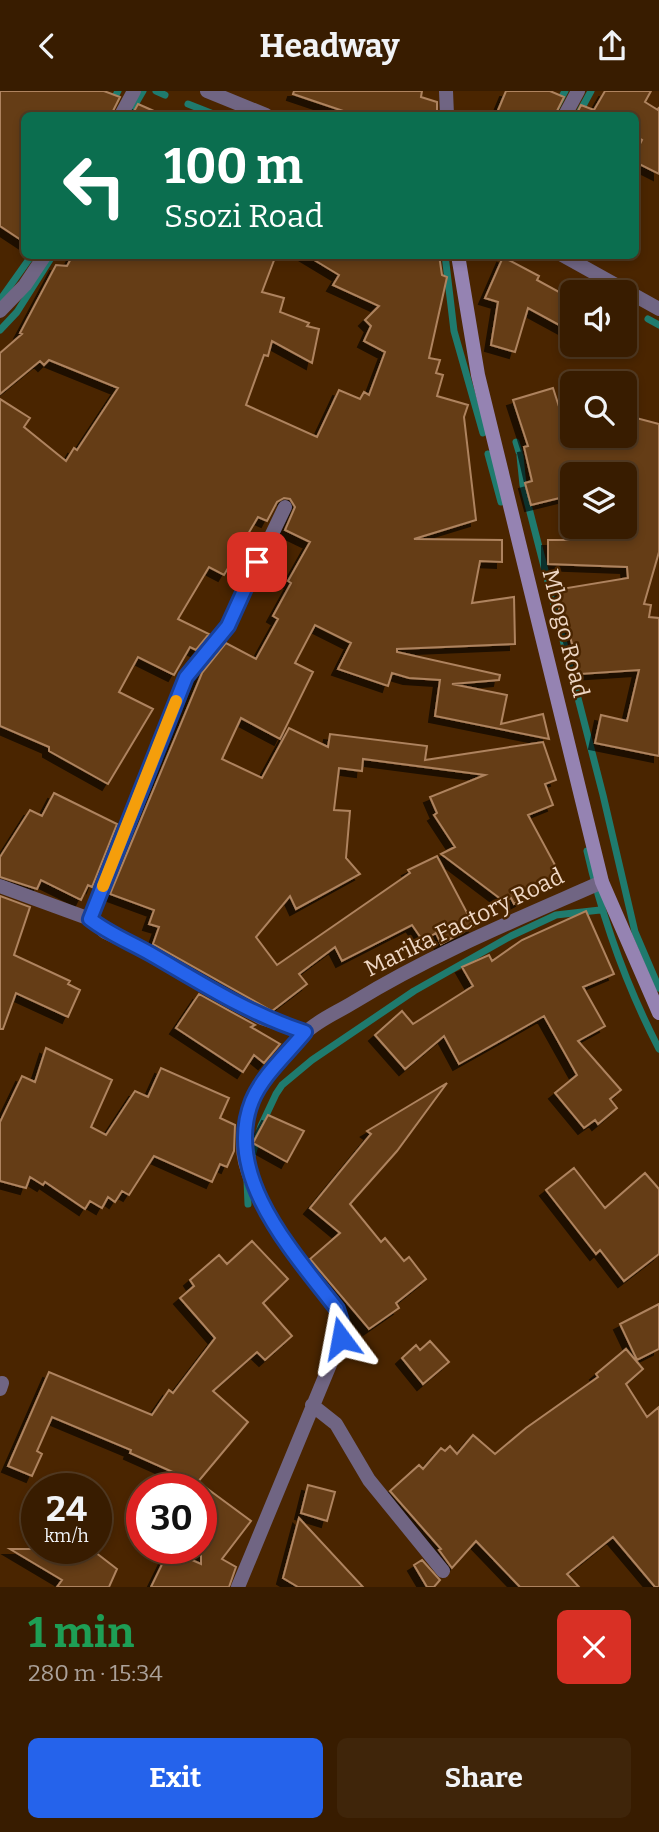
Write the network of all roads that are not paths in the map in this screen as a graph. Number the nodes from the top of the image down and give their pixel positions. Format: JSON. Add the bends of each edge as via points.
{"nodes":[{"id":1,"x":134,"y":91,"type":"edge"},
{"id":2,"x":207,"y":91,"type":"edge"},
{"id":3,"x":446,"y":91,"type":"edge"},
{"id":4,"x":578,"y":91,"type":"edge"},
{"id":5,"x":123,"y":112,"type":"edge"},
{"id":6,"x":259,"y":112,"type":"edge"},
{"id":7,"x":447,"y":112,"type":"edge"},
{"id":8,"x":567,"y":112,"type":"edge"},
{"id":9,"x":42,"y":259,"type":"edge"},
{"id":10,"x":459,"y":259,"type":"edge"},
{"id":11,"x":569,"y":259,"type":"edge"},
{"id":12,"x":659,"y":309,"type":"edge"},
{"id":13,"x":0,"y":311,"type":"edge"},
{"id":14,"x":285,"y":507,"type":"dead end"},
{"id":15,"x":602,"y":882,"type":"junction"},
{"id":16,"x":0,"y":886,"type":"edge"},
{"id":17,"x":90,"y":919,"type":"junction"},
{"id":18,"x":659,"y":1013,"type":"edge"},
{"id":19,"x":305,"y":1032,"type":"junction"},
{"id":20,"x":312,"y":1405,"type":"junction"},
{"id":21,"x":443,"y":1571,"type":"dead end"},
{"id":22,"x":238,"y":1587,"type":"edge"}],
"edges":[{"from":1,"to":5,"type":"street"},
{"from":2,"to":6,"type":"street"},
{"from":3,"to":7,"type":"street"},
{"from":4,"to":8,"type":"street"},
{"from":9,"to":13,"type":"street"},
{"from":10,"to":15,"type":"street","name":"Mbogo Road","via":[[478,375]]},
{"from":11,"to":12,"type":"street"},
{"from":14,"to":17,"type":"street","via":[[228,626],[186,677]]},
{"from":15,"to":18,"type":"street","name":"Mbogo Road"},
{"from":15,"to":19,"type":"street","name":"Marika Factory Road","via":[[397,975]]},
{"from":16,"to":17,"type":"street"},
{"from":17,"to":19,"type":"street","via":[[105,932],[262,1018]]},
{"from":19,"to":20,"type":"street","name":"Marika Factory Road","via":[[253,1098],[243,1131],[245,1160],[255,1188],[341,1321],[338,1348]]},
{"from":20,"to":21,"type":"street","via":[[336,1424],[369,1480]]},
{"from":20,"to":22,"type":"street","name":"Marika Factory Road"}]}
